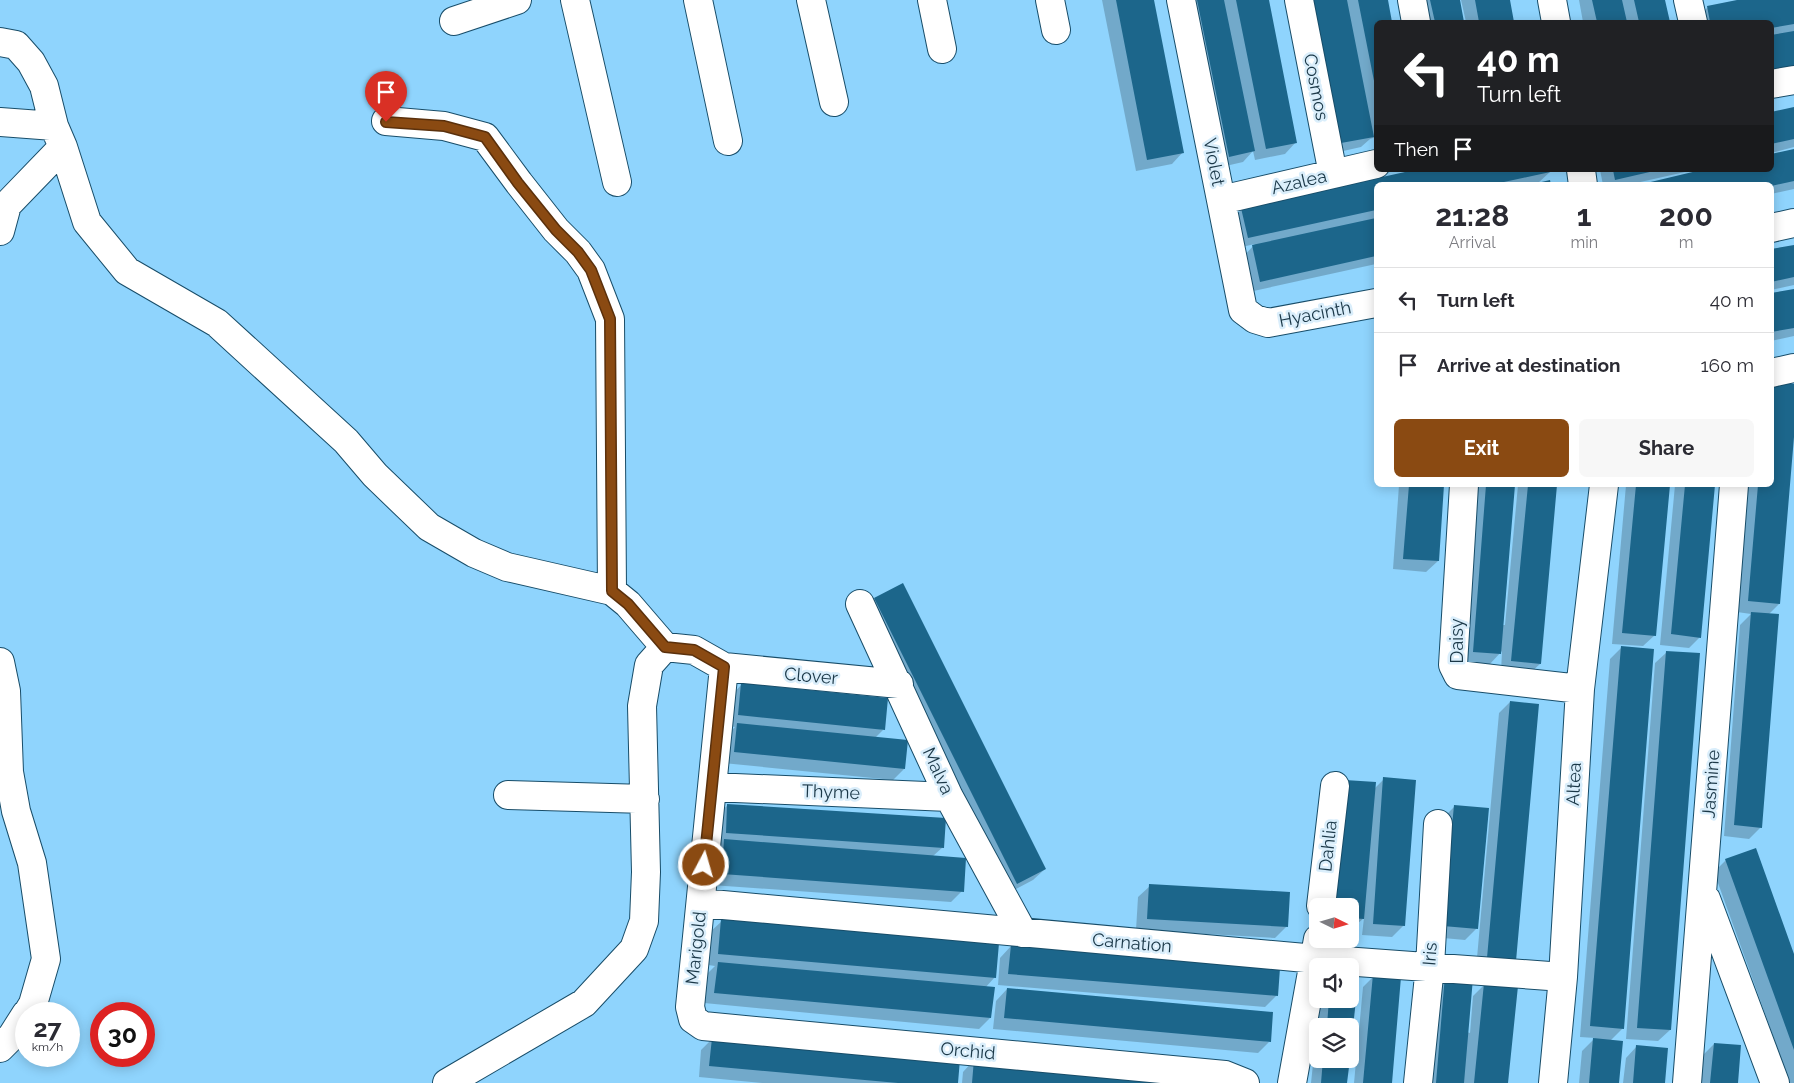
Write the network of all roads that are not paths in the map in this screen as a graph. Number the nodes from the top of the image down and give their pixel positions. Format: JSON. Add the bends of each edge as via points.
{"nodes":[{"id":1,"x":517,"y":0,"type":"edge"},
{"id":2,"x":575,"y":0,"type":"edge"},
{"id":3,"x":698,"y":0,"type":"edge"},
{"id":4,"x":811,"y":0,"type":"edge"},
{"id":5,"x":932,"y":0,"type":"edge"},
{"id":6,"x":1050,"y":0,"type":"edge"},
{"id":7,"x":1181,"y":0,"type":"edge"},
{"id":8,"x":1299,"y":0,"type":"edge"},
{"id":9,"x":1412,"y":0,"type":"edge"},
{"id":10,"x":1552,"y":0,"type":"edge"},
{"id":11,"x":1688,"y":0,"type":"edge"},
{"id":12,"x":1416,"y":20,"type":"edge"},
{"id":13,"x":1556,"y":20,"type":"edge"},
{"id":14,"x":1693,"y":20,"type":"edge"},
{"id":15,"x":454,"y":21,"type":"dead end"},
{"id":16,"x":1056,"y":30,"type":"dead end"},
{"id":17,"x":0,"y":42,"type":"edge"},
{"id":18,"x":942,"y":49,"type":"dead end"},
{"id":19,"x":1794,"y":80,"type":"edge"},
{"id":20,"x":1774,"y":83,"type":"edge"},
{"id":21,"x":834,"y":102,"type":"dead end"},
{"id":22,"x":0,"y":122,"type":"edge"},
{"id":23,"x":386,"y":122,"type":"dead end"},
{"id":24,"x":59,"y":137,"type":"junction"},
{"id":25,"x":728,"y":141,"type":"dead end"},
{"id":26,"x":1374,"y":164,"type":"edge"},
{"id":27,"x":1333,"y":174,"type":"junction"},
{"id":28,"x":616,"y":182,"type":"dead end"},
{"id":29,"x":1221,"y":200,"type":"junction"},
{"id":30,"x":1794,"y":223,"type":"edge"},
{"id":31,"x":1774,"y":227,"type":"edge"},
{"id":32,"x":0,"y":231,"type":"edge"},
{"id":33,"x":1374,"y":303,"type":"edge"},
{"id":34,"x":1255,"y":319,"type":"joint"},
{"id":35,"x":1794,"y":368,"type":"edge"},
{"id":36,"x":1774,"y":372,"type":"edge"},
{"id":37,"x":1464,"y":487,"type":"edge"},
{"id":38,"x":1604,"y":487,"type":"edge"},
{"id":39,"x":1734,"y":487,"type":"edge"},
{"id":40,"x":612,"y":591,"type":"junction"},
{"id":41,"x":860,"y":604,"type":"dead end"},
{"id":42,"x":665,"y":647,"type":"junction"},
{"id":43,"x":0,"y":662,"type":"edge"},
{"id":44,"x":724,"y":667,"type":"junction"},
{"id":45,"x":898,"y":684,"type":"junction"},
{"id":46,"x":1580,"y":689,"type":"junction"},
{"id":47,"x":1335,"y":786,"type":"dead end"},
{"id":48,"x":712,"y":788,"type":"junction"},
{"id":49,"x":508,"y":795,"type":"dead end"},
{"id":50,"x":949,"y":797,"type":"junction"},
{"id":51,"x":645,"y":800,"type":"junction"},
{"id":52,"x":1438,"y":824,"type":"dead end"},
{"id":53,"x":1703,"y":892,"type":"junction"},
{"id":54,"x":1322,"y":898,"type":"edge"},
{"id":55,"x":701,"y":903,"type":"junction"},
{"id":56,"x":1023,"y":933,"type":"junction"},
{"id":57,"x":1317,"y":949,"type":"edge"},
{"id":58,"x":1430,"y":966,"type":"junction"},
{"id":59,"x":1563,"y":976,"type":"junction"},
{"id":60,"x":34,"y":1002,"type":"edge"},
{"id":61,"x":693,"y":1019,"type":"joint"},
{"id":62,"x":15,"y":1031,"type":"edge"},
{"id":63,"x":0,"y":1048,"type":"edge"},
{"id":64,"x":447,"y":1083,"type":"edge"},
{"id":65,"x":1245,"y":1083,"type":"edge"},
{"id":66,"x":1292,"y":1083,"type":"edge"},
{"id":67,"x":1418,"y":1083,"type":"edge"},
{"id":68,"x":1553,"y":1083,"type":"edge"},
{"id":69,"x":1687,"y":1083,"type":"edge"},
{"id":70,"x":1775,"y":1083,"type":"edge"}],
"edges":[{"from":1,"to":15,"type":"street"},
{"from":2,"to":28,"type":"street"},
{"from":3,"to":25,"type":"street"},
{"from":4,"to":21,"type":"street"},
{"from":5,"to":18,"type":"street"},
{"from":6,"to":16,"type":"street"},
{"from":7,"to":29,"type":"street","name":"Violet"},
{"from":8,"to":27,"type":"street","name":"Cosmos"},
{"from":9,"to":12,"type":"street"},
{"from":10,"to":13,"type":"street"},
{"from":11,"to":14,"type":"street"},
{"from":17,"to":24,"type":"street","via":[[16,45],[31,62],[44,86]]},
{"from":19,"to":20,"type":"street"},
{"from":22,"to":24,"type":"street"},
{"from":23,"to":40,"type":"street","via":[[444,126],[485,137],[518,183],[591,270],[610,319]]},
{"from":24,"to":32,"type":"street","via":[[7,204]]},
{"from":24,"to":40,"type":"street","via":[[87,222],[127,271],[217,323],[346,441],[375,475],[429,527],[474,553],[508,567]]},
{"from":26,"to":27,"type":"street","name":"Azalea"},
{"from":27,"to":29,"type":"street","name":"Azalea"},
{"from":29,"to":34,"type":"street","name":"Violet","via":[[1243,310]]},
{"from":30,"to":31,"type":"street"},
{"from":33,"to":34,"type":"street","name":"Hyacinth","via":[[1268,323]]},
{"from":35,"to":36,"type":"street"},
{"from":37,"to":46,"type":"street","name":"Daisy","via":[[1453,665],[1458,675]]},
{"from":38,"to":46,"type":"street","name":"Altea"},
{"from":39,"to":53,"type":"street","name":"Jasmine"},
{"from":40,"to":42,"type":"street","via":[[628,604]]},
{"from":41,"to":45,"type":"street","name":"Malva"},
{"from":42,"to":44,"type":"street","via":[[694,650]]},
{"from":42,"to":51,"type":"street","via":[[649,665],[642,706]]},
{"from":43,"to":60,"type":"street","via":[[6,691],[9,772],[16,811],[32,864],[46,958]]},
{"from":44,"to":45,"type":"street","name":"Clover"},
{"from":44,"to":48,"type":"street","name":"Marigold"},
{"from":45,"to":50,"type":"street","name":"Malva"},
{"from":46,"to":59,"type":"street","name":"Altea"},
{"from":47,"to":54,"type":"street","name":"Dahlia"},
{"from":48,"to":50,"type":"street","name":"Thyme"},
{"from":48,"to":55,"type":"street","name":"Marigold"},
{"from":49,"to":51,"type":"street"},
{"from":50,"to":56,"type":"street","name":"Malva"},
{"from":51,"to":64,"type":"street","via":[[644,921],[634,949],[584,1002]]},
{"from":52,"to":58,"type":"street","name":"Iris"},
{"from":53,"to":69,"type":"street","name":"Jasmine"},
{"from":53,"to":70,"type":"street"},
{"from":55,"to":56,"type":"street","name":"Carnation"},
{"from":55,"to":61,"type":"street","name":"Marigold","via":[[690,1007]]},
{"from":56,"to":57,"type":"street","name":"Carnation"},
{"from":57,"to":58,"type":"street","name":"Carnation"},
{"from":57,"to":66,"type":"street"},
{"from":58,"to":59,"type":"street","name":"Carnation"},
{"from":58,"to":67,"type":"street","name":"Iris"},
{"from":59,"to":68,"type":"street","name":"Altea"},
{"from":61,"to":65,"type":"street","name":"Orchid","via":[[702,1026],[1225,1075]]},
{"from":62,"to":63,"type":"street"}]}
